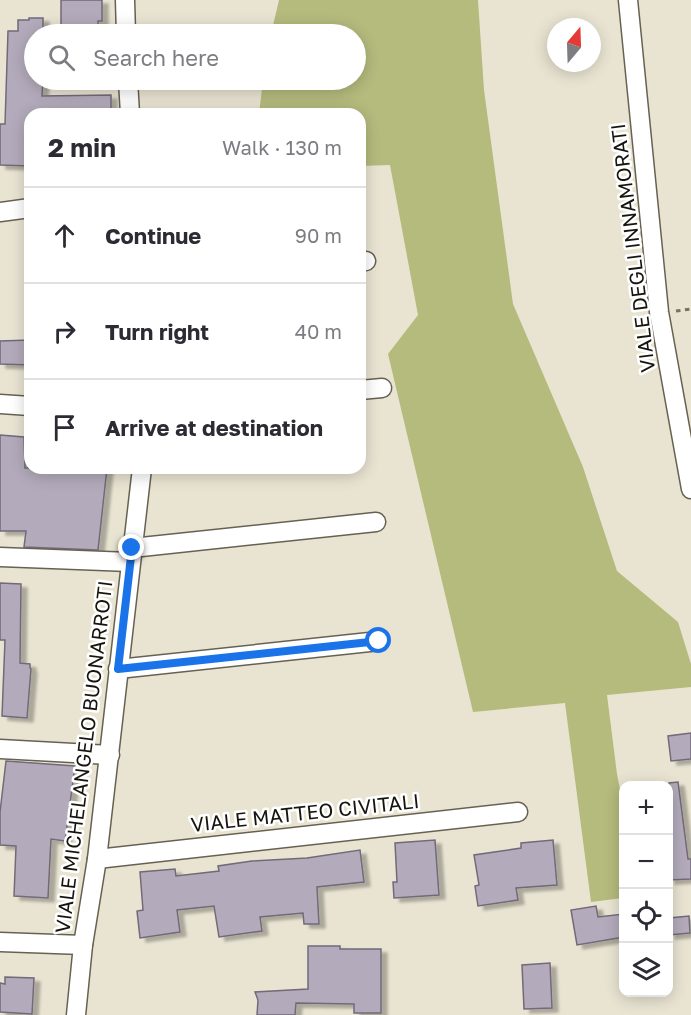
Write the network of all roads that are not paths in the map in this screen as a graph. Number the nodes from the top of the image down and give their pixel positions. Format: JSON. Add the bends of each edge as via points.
{"nodes":[{"id":1,"x":125,"y":0,"type":"edge"},
{"id":2,"x":628,"y":0,"type":"edge"},
{"id":3,"x":126,"y":24,"type":"edge"},
{"id":4,"x":129,"y":90,"type":"edge"},
{"id":5,"x":130,"y":108,"type":"edge"},
{"id":6,"x":24,"y":209,"type":"edge"},
{"id":7,"x":0,"y":212,"type":"edge"},
{"id":8,"x":382,"y":388,"type":"dead end"},
{"id":9,"x":366,"y":389,"type":"edge"},
{"id":10,"x":0,"y":404,"type":"edge"},
{"id":11,"x":24,"y":406,"type":"edge"},
{"id":12,"x":141,"y":474,"type":"edge"},
{"id":13,"x":691,"y":489,"type":"edge"},
{"id":14,"x":376,"y":522,"type":"dead end"},
{"id":15,"x":131,"y":555,"type":"junction"},
{"id":16,"x":0,"y":557,"type":"edge"},
{"id":17,"x":379,"y":641,"type":"dead end"},
{"id":18,"x":118,"y":669,"type":"junction"},
{"id":19,"x":0,"y":749,"type":"edge"},
{"id":20,"x":110,"y":755,"type":"junction"},
{"id":21,"x":518,"y":812,"type":"dead end"},
{"id":22,"x":97,"y":859,"type":"junction"},
{"id":23,"x":0,"y":942,"type":"edge"},
{"id":24,"x":83,"y":945,"type":"junction"},
{"id":25,"x":76,"y":1015,"type":"edge"}],
"edges":[{"from":1,"to":3,"type":"street"},
{"from":2,"to":13,"type":"street","name":"VIALE DEGLI INNAMORATI","via":[[659,312]]},
{"from":4,"to":5,"type":"street"},
{"from":6,"to":7,"type":"street"},
{"from":8,"to":9,"type":"street"},
{"from":10,"to":11,"type":"street"},
{"from":12,"to":15,"type":"street","name":"VIALE MICHELANGELO BUONARROTI"},
{"from":14,"to":15,"type":"street"},
{"from":15,"to":16,"type":"street"},
{"from":15,"to":18,"type":"street","name":"VIALE MICHELANGELO BUONARROTI"},
{"from":17,"to":18,"type":"street"},
{"from":18,"to":20,"type":"street","name":"VIALE MICHELANGELO BUONARROTI"},
{"from":19,"to":20,"type":"street"},
{"from":20,"to":22,"type":"street","name":"VIALE MICHELANGELO BUONARROTI"},
{"from":21,"to":22,"type":"street","name":"VIALE MATTEO CIVITALI"},
{"from":22,"to":24,"type":"street","name":"VIALE MICHELANGELO BUONARROTI"},
{"from":23,"to":24,"type":"street"},
{"from":24,"to":25,"type":"street","name":"VIALE MICHELANGELO BUONARROTI"}]}
